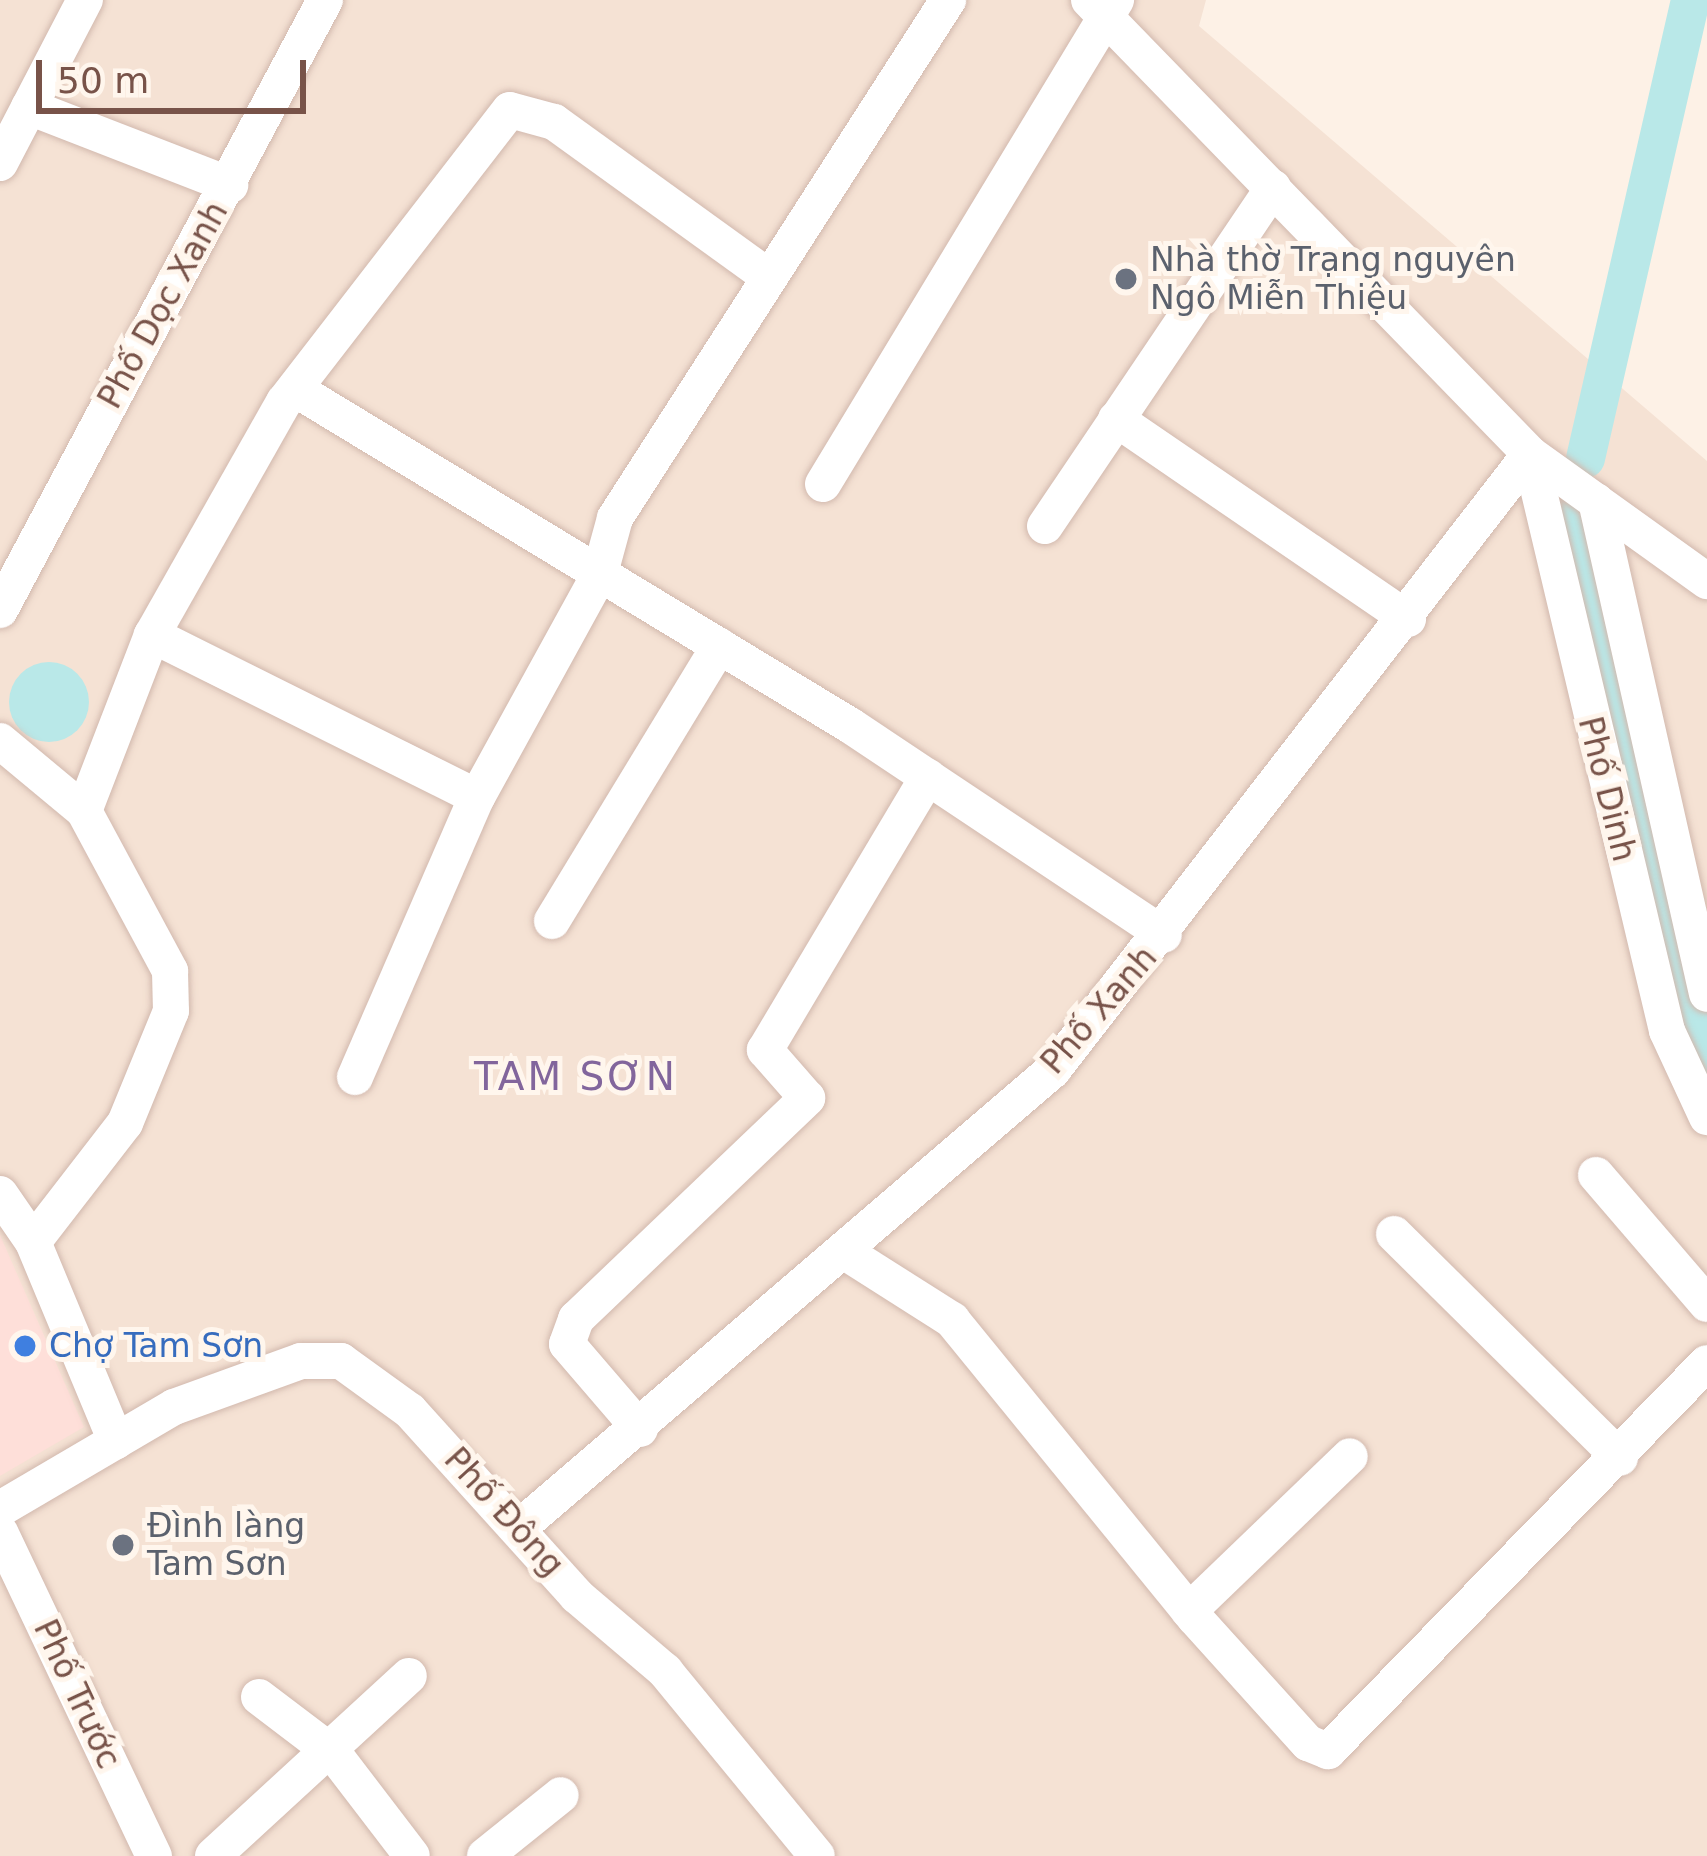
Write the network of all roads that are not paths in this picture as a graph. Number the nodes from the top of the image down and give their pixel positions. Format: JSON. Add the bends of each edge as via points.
{"nodes":[{"id":1,"x":326,"y":0,"type":"edge"},
{"id":2,"x":948,"y":0,"type":"edge"},
{"id":3,"x":71,"y":5,"type":"edge"},
{"id":4,"x":1103,"y":5,"type":"edge"},
{"id":5,"x":29,"y":107,"type":"junction"},
{"id":6,"x":0,"y":163,"type":"edge"},
{"id":7,"x":230,"y":185,"type":"junction"},
{"id":8,"x":1273,"y":188,"type":"junction"},
{"id":9,"x":769,"y":278,"type":"junction"},
{"id":10,"x":295,"y":389,"type":"junction"},
{"id":11,"x":1117,"y":419,"type":"junction"},
{"id":12,"x":1530,"y":454,"type":"junction"},
{"id":13,"x":824,"y":484,"type":"dead end"},
{"id":14,"x":1596,"y":502,"type":"junction"},
{"id":15,"x":1045,"y":526,"type":"dead end"},
{"id":16,"x":600,"y":573,"type":"junction"},
{"id":17,"x":1707,"y":581,"type":"edge"},
{"id":18,"x":0,"y":610,"type":"edge"},
{"id":19,"x":1408,"y":619,"type":"junction"},
{"id":20,"x":152,"y":635,"type":"junction"},
{"id":21,"x":719,"y":646,"type":"junction"},
{"id":22,"x":0,"y":741,"type":"edge"},
{"id":23,"x":928,"y":777,"type":"junction"},
{"id":24,"x":477,"y":797,"type":"junction"},
{"id":25,"x":84,"y":811,"type":"junction"},
{"id":26,"x":552,"y":921,"type":"dead end"},
{"id":27,"x":1164,"y":935,"type":"junction"},
{"id":28,"x":1707,"y":994,"type":"edge"},
{"id":29,"x":356,"y":1077,"type":"dead end"},
{"id":30,"x":1707,"y":1118,"type":"edge"},
{"id":31,"x":1596,"y":1175,"type":"dead end"},
{"id":32,"x":0,"y":1194,"type":"edge"},
{"id":33,"x":1394,"y":1234,"type":"dead end"},
{"id":34,"x":33,"y":1242,"type":"junction"},
{"id":35,"x":845,"y":1252,"type":"junction"},
{"id":36,"x":1707,"y":1304,"type":"edge"},
{"id":37,"x":1707,"y":1363,"type":"edge"},
{"id":38,"x":640,"y":1429,"type":"junction"},
{"id":39,"x":116,"y":1441,"type":"junction"},
{"id":40,"x":1350,"y":1456,"type":"dead end"},
{"id":41,"x":1620,"y":1457,"type":"junction"},
{"id":42,"x":0,"y":1509,"type":"edge"},
{"id":43,"x":521,"y":1526,"type":"junction"},
{"id":44,"x":0,"y":1532,"type":"edge"},
{"id":45,"x":1189,"y":1611,"type":"junction"},
{"id":46,"x":409,"y":1676,"type":"dead end"},
{"id":47,"x":259,"y":1697,"type":"dead end"},
{"id":48,"x":334,"y":1754,"type":"junction"},
{"id":49,"x":561,"y":1796,"type":"dead end"},
{"id":50,"x":154,"y":1856,"type":"edge"},
{"id":51,"x":213,"y":1856,"type":"edge"},
{"id":52,"x":412,"y":1856,"type":"edge"},
{"id":53,"x":485,"y":1856,"type":"edge"},
{"id":54,"x":817,"y":1856,"type":"edge"}],
"edges":[{"from":1,"to":7,"type":"street","name":"Phố Dọc Xanh"},
{"from":2,"to":9,"type":"street"},
{"from":3,"to":5,"type":"street"},
{"from":4,"to":8,"type":"street"},
{"from":4,"to":13,"type":"street"},
{"from":5,"to":6,"type":"street"},
{"from":5,"to":7,"type":"street"},
{"from":7,"to":18,"type":"street","name":"Phố Dọc Xanh"},
{"from":8,"to":11,"type":"street"},
{"from":8,"to":12,"type":"street"},
{"from":9,"to":10,"type":"street","via":[[554,122],[510,110]]},
{"from":9,"to":16,"type":"street","via":[[665,429],[615,518]]},
{"from":10,"to":16,"type":"street"},
{"from":10,"to":20,"type":"street"},
{"from":11,"to":15,"type":"street"},
{"from":11,"to":19,"type":"street"},
{"from":12,"to":14,"type":"street"},
{"from":12,"to":19,"type":"street","name":"Phố Xanh"},
{"from":12,"to":30,"type":"street","name":"Phố Dinh","via":[[1667,1031]]},
{"from":14,"to":17,"type":"street"},
{"from":14,"to":28,"type":"street"},
{"from":16,"to":21,"type":"street"},
{"from":16,"to":24,"type":"street"},
{"from":19,"to":27,"type":"street","name":"Phố Xanh"},
{"from":20,"to":24,"type":"street"},
{"from":20,"to":25,"type":"street"},
{"from":21,"to":23,"type":"street"},
{"from":21,"to":26,"type":"street"},
{"from":22,"to":25,"type":"street"},
{"from":23,"to":27,"type":"street"},
{"from":23,"to":38,"type":"street","via":[[765,1050],[807,1097],[576,1319],[567,1344]]},
{"from":24,"to":29,"type":"street"},
{"from":25,"to":34,"type":"street","via":[[138,894],[170,971],[171,1011],[125,1123]]},
{"from":27,"to":35,"type":"street","name":"Phố Xanh","via":[[1053,1070]]},
{"from":31,"to":36,"type":"street"},
{"from":32,"to":34,"type":"street"},
{"from":33,"to":41,"type":"street"},
{"from":34,"to":39,"type":"street"},
{"from":35,"to":38,"type":"street","name":"Phố Xanh"},
{"from":35,"to":45,"type":"street","via":[[952,1320]]},
{"from":37,"to":41,"type":"street"},
{"from":38,"to":43,"type":"street","name":"Phố Xanh"},
{"from":39,"to":42,"type":"street","name":"Phố Đông"},
{"from":39,"to":43,"type":"street","name":"Phố Đông","via":[[280,1369],[341,1361],[410,1411]]},
{"from":40,"to":45,"type":"street"},
{"from":41,"to":45,"type":"street","via":[[1328,1751],[1308,1743]]},
{"from":43,"to":54,"type":"street","name":"Phố Đông","via":[[578,1596],[665,1672]]},
{"from":44,"to":50,"type":"street","name":"Phố Trước"},
{"from":46,"to":48,"type":"street"},
{"from":47,"to":48,"type":"street"},
{"from":48,"to":51,"type":"street"},
{"from":48,"to":52,"type":"street"},
{"from":49,"to":53,"type":"street"}]}
